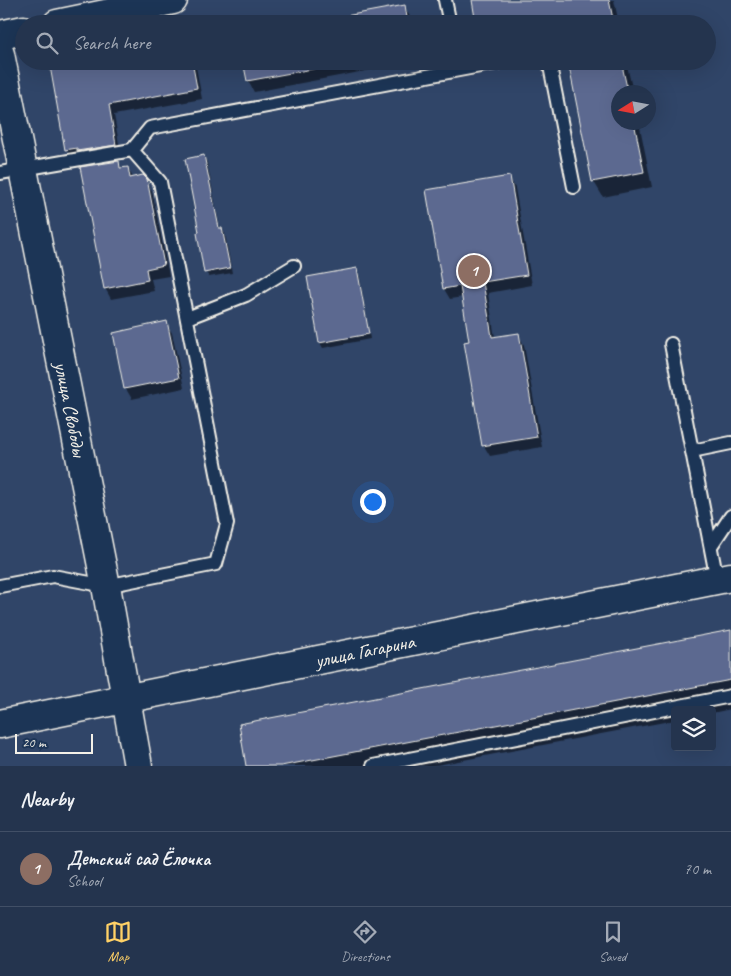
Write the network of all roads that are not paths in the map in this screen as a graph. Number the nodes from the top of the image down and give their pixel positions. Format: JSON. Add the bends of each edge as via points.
{"nodes":[{"id":1,"x":173,"y":0,"type":"edge"},
{"id":2,"x":446,"y":0,"type":"edge"},
{"id":3,"x":100,"y":15,"type":"edge"},
{"id":4,"x":448,"y":15,"type":"edge"},
{"id":5,"x":15,"y":32,"type":"edge"},
{"id":6,"x":0,"y":35,"type":"edge"},
{"id":7,"x":0,"y":54,"type":"edge"},
{"id":8,"x":438,"y":70,"type":"edge"},
{"id":9,"x":551,"y":70,"type":"edge"},
{"id":10,"x":132,"y":150,"type":"junction"},
{"id":11,"x":11,"y":172,"type":"edge"},
{"id":12,"x":574,"y":187,"type":"dead end"},
{"id":13,"x":294,"y":266,"type":"dead end"},
{"id":14,"x":188,"y":318,"type":"junction"},
{"id":15,"x":671,"y":344,"type":"dead end"},
{"id":16,"x":731,"y":443,"type":"edge"},
{"id":17,"x":692,"y":451,"type":"junction"},
{"id":18,"x":731,"y":516,"type":"edge"},
{"id":19,"x":711,"y":546,"type":"junction"},
{"id":20,"x":724,"y":579,"type":"edge"},
{"id":21,"x":0,"y":586,"type":"edge"},
{"id":22,"x":106,"y":586,"type":"junction"},
{"id":23,"x":731,"y":696,"type":"edge"},
{"id":24,"x":126,"y":699,"type":"junction"},
{"id":25,"x":0,"y":724,"type":"edge"},
{"id":26,"x":138,"y":766,"type":"edge"},
{"id":27,"x":373,"y":766,"type":"edge"}],
"edges":[{"from":1,"to":3,"type":"main road"},
{"from":2,"to":4,"type":"lane"},
{"from":5,"to":6,"type":"main road"},
{"from":7,"to":11,"type":"main road","name":"улица Свободы"},
{"from":8,"to":10,"type":"lane","via":[[150,128]]},
{"from":9,"to":12,"type":"lane"},
{"from":10,"to":11,"type":"lane"},
{"from":10,"to":14,"type":"lane","via":[[160,182]]},
{"from":11,"to":22,"type":"main road","name":"улица Свободы"},
{"from":13,"to":14,"type":"lane","via":[[246,295]]},
{"from":14,"to":22,"type":"lane","via":[[227,524],[216,564]]},
{"from":15,"to":17,"type":"lane"},
{"from":16,"to":17,"type":"lane"},
{"from":17,"to":19,"type":"lane"},
{"from":18,"to":19,"type":"lane"},
{"from":19,"to":20,"type":"lane"},
{"from":20,"to":24,"type":"main road","name":"улица Гагарина"},
{"from":21,"to":22,"type":"lane","via":[[53,576]]},
{"from":22,"to":24,"type":"main road","name":"улица Свободы"},
{"from":23,"to":27,"type":"lane"},
{"from":24,"to":25,"type":"main road","name":"улица Гагарина"},
{"from":24,"to":26,"type":"main road","name":"улица Свободы"}]}
